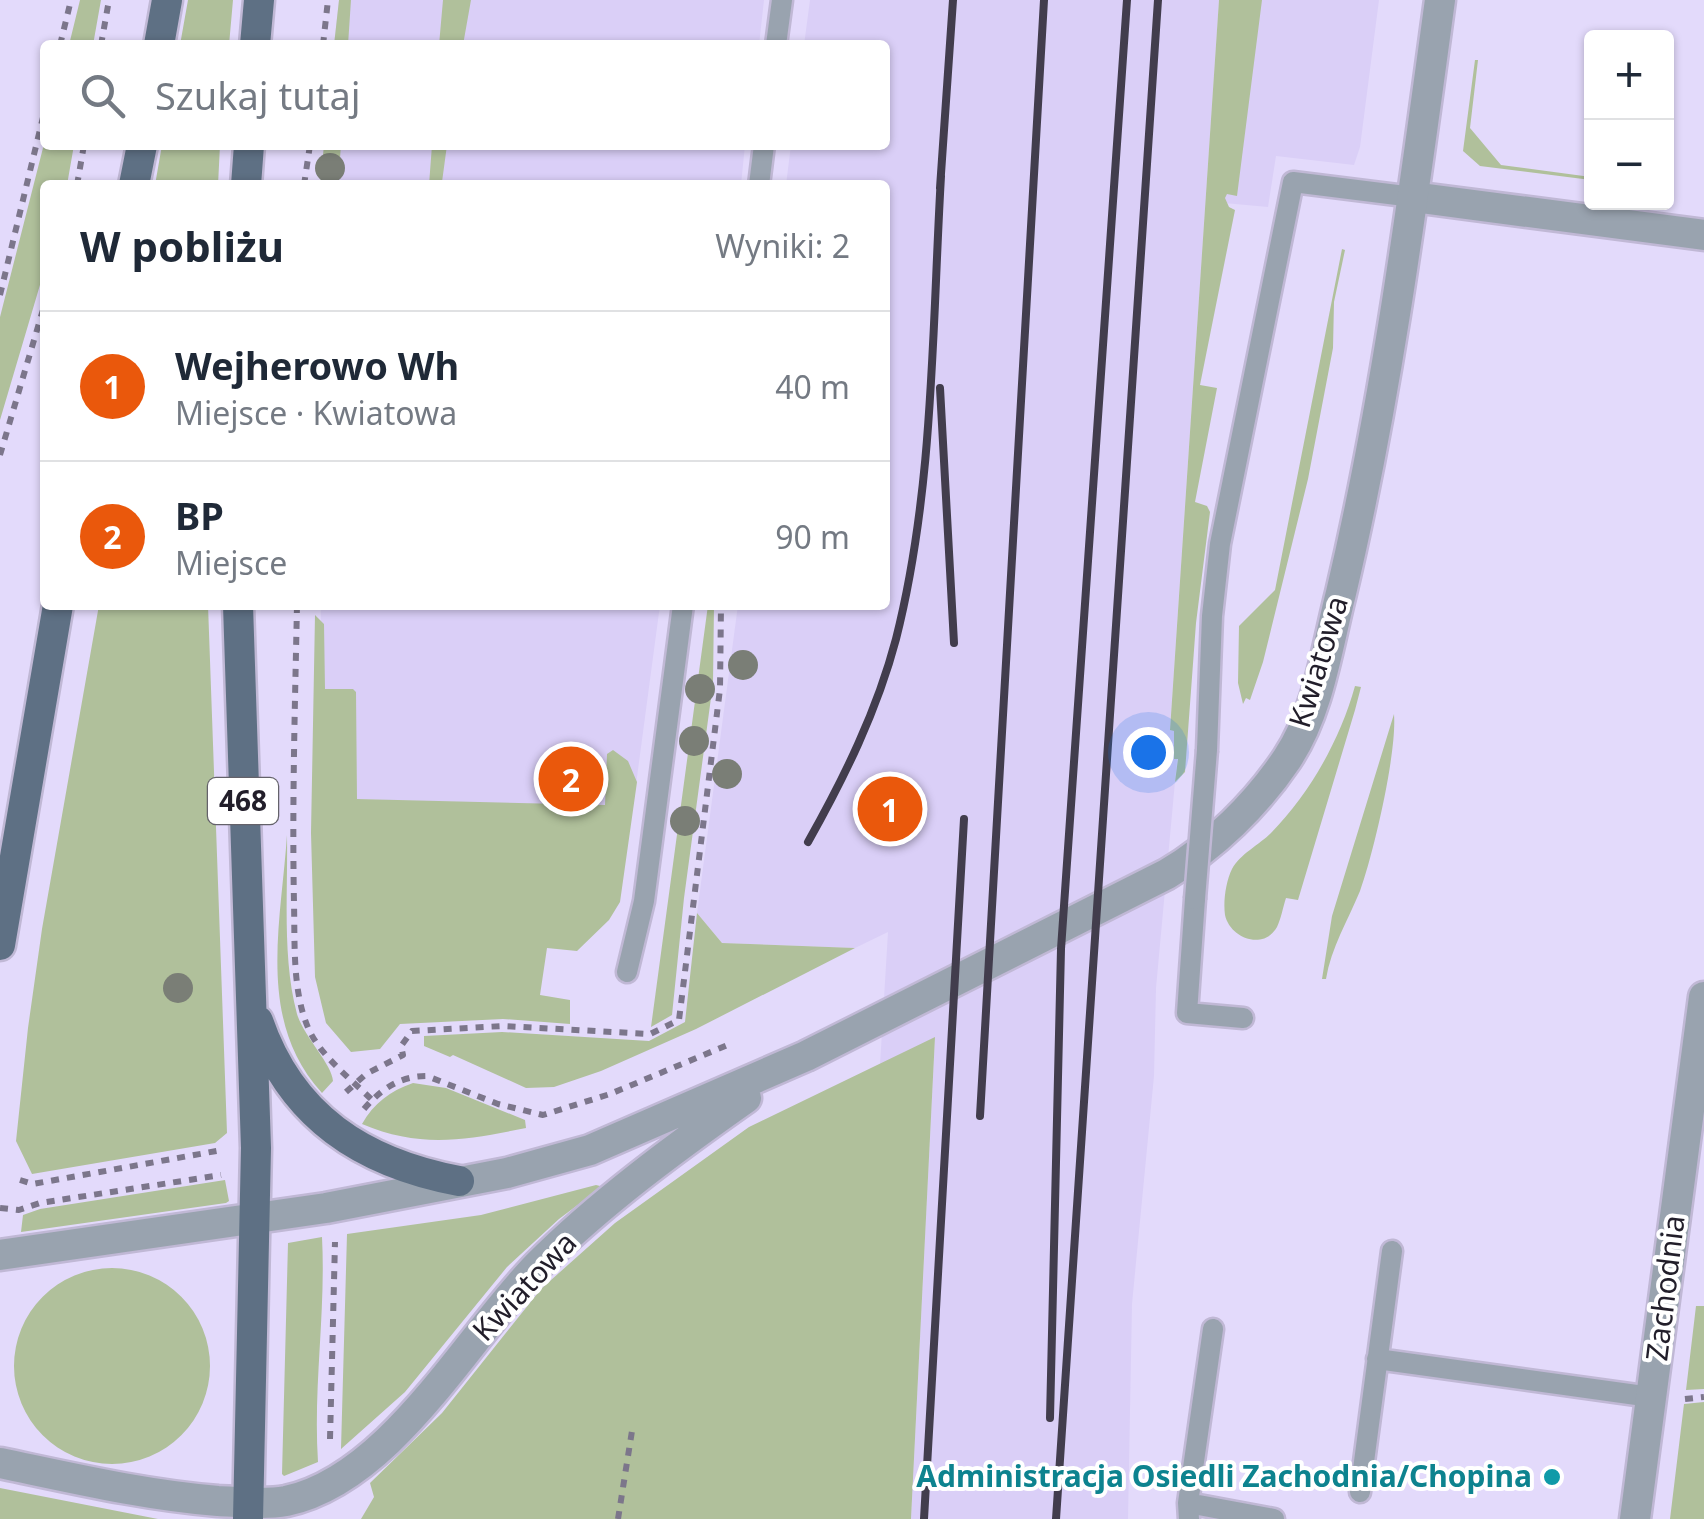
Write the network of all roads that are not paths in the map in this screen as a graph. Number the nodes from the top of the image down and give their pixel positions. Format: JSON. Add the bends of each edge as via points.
{"nodes":[{"id":1,"x":167,"y":0,"type":"edge"},
{"id":2,"x":259,"y":0,"type":"edge"},
{"id":3,"x":782,"y":0,"type":"edge"},
{"id":4,"x":1440,"y":0,"type":"edge"},
{"id":5,"x":160,"y":40,"type":"edge"},
{"id":6,"x":255,"y":40,"type":"edge"},
{"id":7,"x":777,"y":40,"type":"edge"},
{"id":8,"x":141,"y":150,"type":"edge"},
{"id":9,"x":248,"y":150,"type":"edge"},
{"id":10,"x":763,"y":150,"type":"edge"},
{"id":11,"x":135,"y":180,"type":"edge"},
{"id":12,"x":246,"y":180,"type":"edge"},
{"id":13,"x":760,"y":180,"type":"edge"},
{"id":14,"x":1414,"y":197,"type":"junction"},
{"id":15,"x":1704,"y":235,"type":"edge"},
{"id":16,"x":57,"y":610,"type":"edge"},
{"id":17,"x":238,"y":610,"type":"edge"},
{"id":18,"x":682,"y":610,"type":"edge"},
{"id":19,"x":0,"y":946,"type":"edge"},
{"id":20,"x":628,"y":972,"type":"dead end"},
{"id":21,"x":250,"y":997,"type":"junction"},
{"id":22,"x":1704,"y":997,"type":"edge"},
{"id":23,"x":1244,"y":1018,"type":"dead end"},
{"id":24,"x":806,"y":1056,"type":"junction"},
{"id":25,"x":459,"y":1181,"type":"junction"},
{"id":26,"x":255,"y":1218,"type":"junction"},
{"id":27,"x":1392,"y":1250,"type":"dead end"},
{"id":28,"x":0,"y":1255,"type":"edge"},
{"id":29,"x":1213,"y":1328,"type":"dead end"},
{"id":30,"x":1377,"y":1359,"type":"junction"},
{"id":31,"x":1651,"y":1397,"type":"junction"},
{"id":32,"x":0,"y":1463,"type":"edge"},
{"id":33,"x":1360,"y":1492,"type":"dead end"},
{"id":34,"x":248,"y":1511,"type":"edge"},
{"id":35,"x":1189,"y":1511,"type":"edge"},
{"id":36,"x":1274,"y":1519,"type":"edge"},
{"id":37,"x":1635,"y":1519,"type":"edge"}],
"edges":[{"from":1,"to":5,"type":"main road"},
{"from":2,"to":6,"type":"main road"},
{"from":3,"to":7,"type":"lane"},
{"from":4,"to":14,"type":"street","name":"Kwiatowa"},
{"from":8,"to":11,"type":"main road"},
{"from":9,"to":12,"type":"main road"},
{"from":10,"to":13,"type":"lane"},
{"from":14,"to":15,"type":"street"},
{"from":14,"to":23,"type":"lane","bridge":true,"via":[[1293,182],[1220,544],[1187,1012]]},
{"from":14,"to":24,"type":"street","name":"Kwiatowa","via":[[1355,534],[1316,697],[1288,757],[1238,818],[1176,868]]},
{"from":16,"to":19,"type":"main road"},
{"from":17,"to":21,"type":"main road","number":"468"},
{"from":18,"to":20,"type":"lane","via":[[644,901]]},
{"from":21,"to":25,"type":"main road","via":[[282,1073],[325,1125],[404,1168]]},
{"from":21,"to":26,"type":"main road","number":"468"},
{"from":22,"to":31,"type":"street","name":"Zachodnia"},
{"from":24,"to":25,"type":"street","name":"Kwiatowa","via":[[590,1150]]},
{"from":24,"to":34,"type":"street","name":"Kwiatowa","via":[[666,1158],[538,1266],[384,1443],[310,1493]]},
{"from":25,"to":26,"type":"street","name":"Kwiatowa"},
{"from":26,"to":28,"type":"street","name":"Kwiatowa"},
{"from":26,"to":34,"type":"main road","number":"468"},
{"from":27,"to":30,"type":"lane"},
{"from":29,"to":35,"type":"lane"},
{"from":30,"to":31,"type":"lane"},
{"from":30,"to":33,"type":"lane"},
{"from":31,"to":37,"type":"street","name":"Zachodnia"},
{"from":32,"to":34,"type":"street","name":"Kwiatowa"},
{"from":35,"to":36,"type":"lane"}]}
